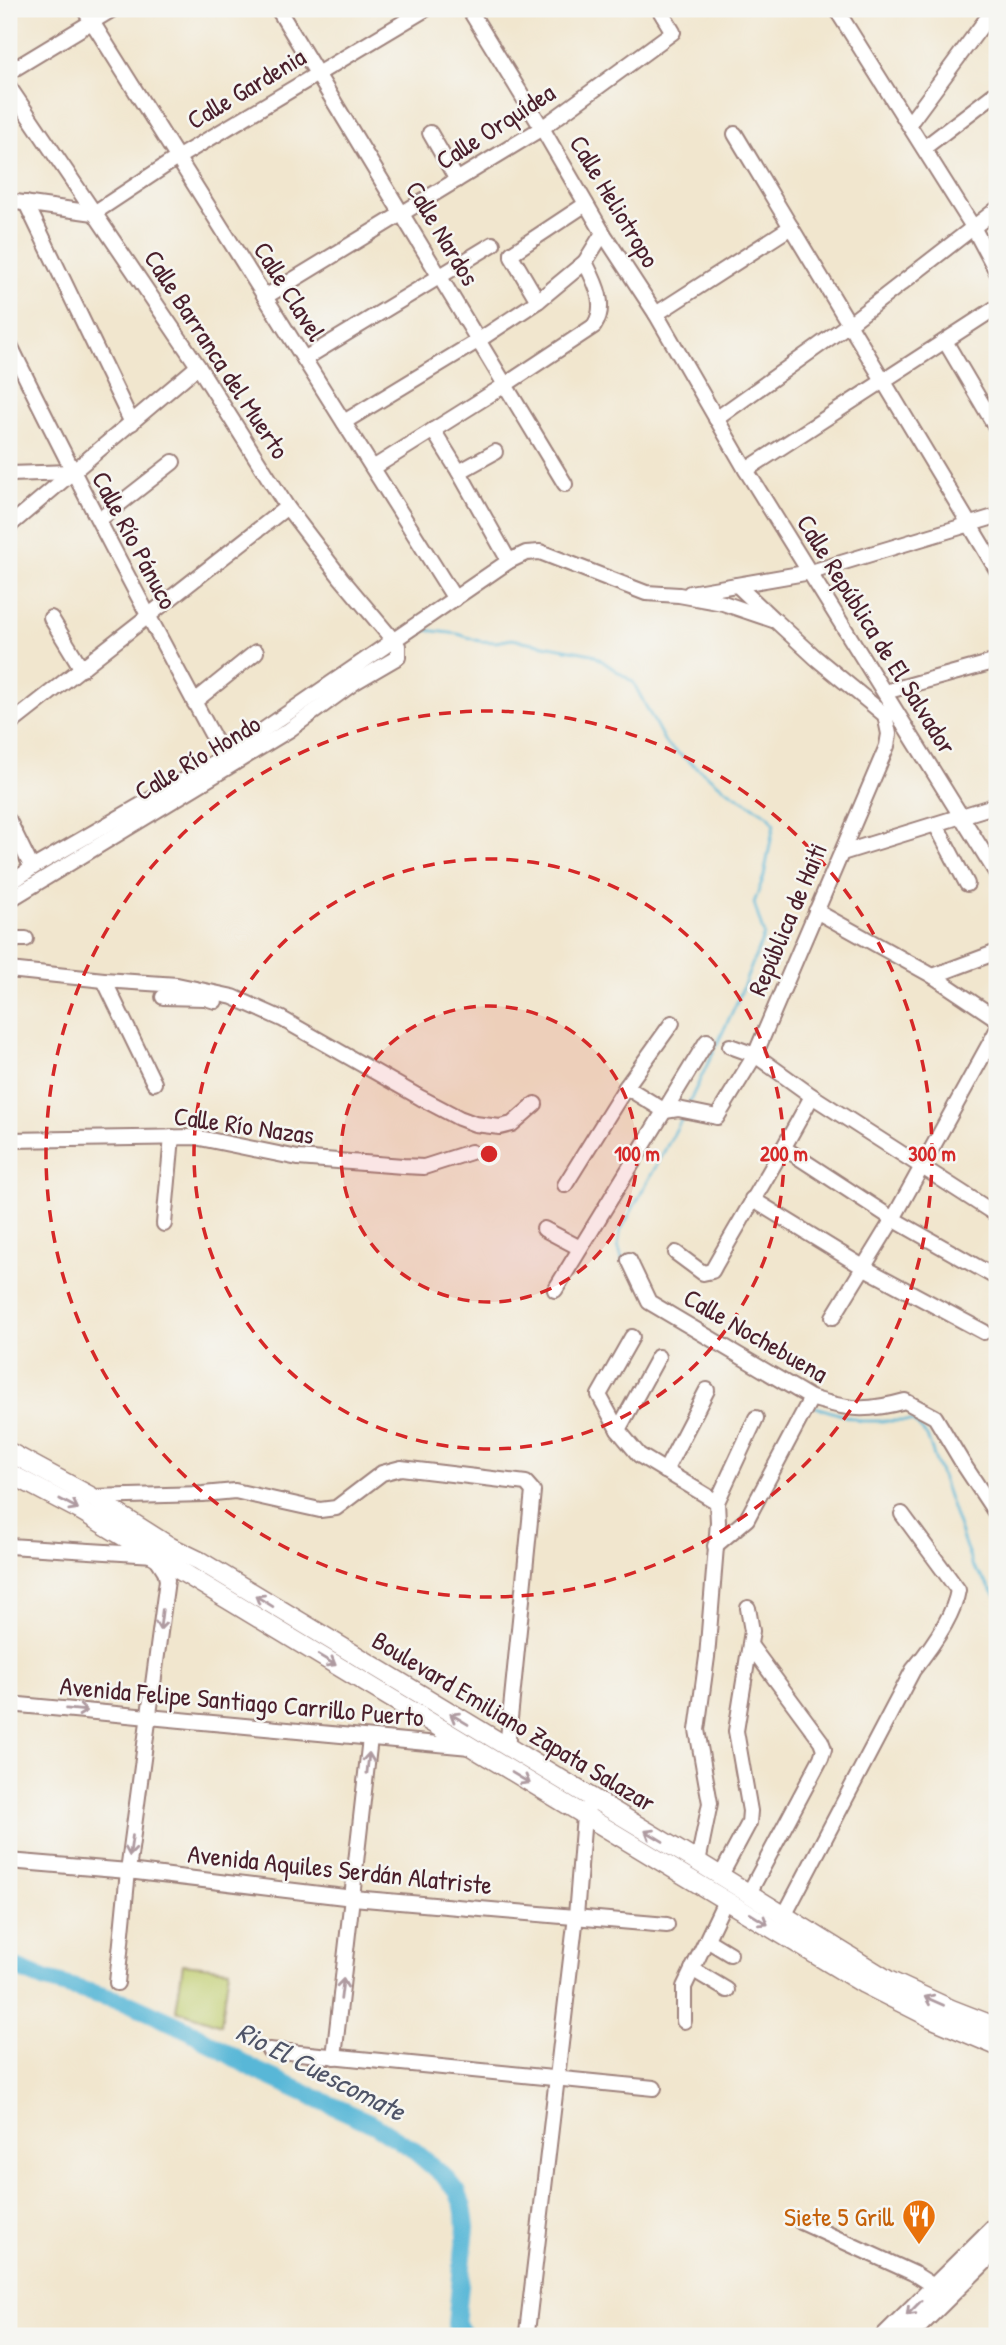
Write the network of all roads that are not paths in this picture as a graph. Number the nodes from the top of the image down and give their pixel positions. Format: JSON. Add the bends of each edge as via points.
{"nodes":[{"id":1,"x":113,"y":9,"type":"edge"},
{"id":2,"x":278,"y":9,"type":"edge"},
{"id":3,"x":426,"y":9,"type":"edge"},
{"id":4,"x":468,"y":9,"type":"edge"},
{"id":5,"x":659,"y":9,"type":"edge"},
{"id":6,"x":836,"y":9,"type":"edge"},
{"id":7,"x":88,"y":15,"type":"edge"},
{"id":8,"x":988,"y":17,"type":"dead end"},
{"id":9,"x":9,"y":72,"type":"edge"},
{"id":10,"x":317,"y":74,"type":"junction"},
{"id":11,"x":9,"y":87,"type":"edge"},
{"id":12,"x":997,"y":92,"type":"edge"},
{"id":13,"x":909,"y":124,"type":"junction"},
{"id":14,"x":542,"y":128,"type":"junction"},
{"id":15,"x":430,"y":134,"type":"dead end"},
{"id":16,"x":735,"y":134,"type":"dead end"},
{"id":17,"x":924,"y":148,"type":"junction"},
{"id":18,"x":177,"y":158,"type":"junction"},
{"id":19,"x":457,"y":180,"type":"junction"},
{"id":20,"x":9,"y":201,"type":"edge"},
{"id":21,"x":26,"y":203,"type":"junction"},
{"id":22,"x":586,"y":204,"type":"junction"},
{"id":23,"x":997,"y":209,"type":"edge"},
{"id":24,"x":402,"y":212,"type":"junction"},
{"id":25,"x":94,"y":213,"type":"junction"},
{"id":26,"x":791,"y":227,"type":"junction"},
{"id":27,"x":973,"y":227,"type":"junction"},
{"id":28,"x":603,"y":233,"type":"junction"},
{"id":29,"x":493,"y":244,"type":"dead end"},
{"id":30,"x":585,"y":262,"type":"junction"},
{"id":31,"x":997,"y":272,"type":"edge"},
{"id":32,"x":441,"y":276,"type":"junction"},
{"id":33,"x":265,"y":297,"type":"junction"},
{"id":34,"x":538,"y":301,"type":"junction"},
{"id":35,"x":997,"y":307,"type":"edge"},
{"id":36,"x":656,"y":314,"type":"junction"},
{"id":37,"x":849,"y":324,"type":"junction"},
{"id":38,"x":479,"y":340,"type":"junction"},
{"id":39,"x":945,"y":341,"type":"junction"},
{"id":40,"x":9,"y":343,"type":"edge"},
{"id":41,"x":304,"y":359,"type":"junction"},
{"id":42,"x":198,"y":366,"type":"junction"},
{"id":43,"x":884,"y":381,"type":"junction"},
{"id":44,"x":505,"y":385,"type":"junction"},
{"id":45,"x":716,"y":419,"type":"junction"},
{"id":46,"x":344,"y":422,"type":"junction"},
{"id":47,"x":132,"y":423,"type":"junction"},
{"id":48,"x":433,"y":429,"type":"junction"},
{"id":49,"x":997,"y":429,"type":"edge"},
{"id":50,"x":495,"y":452,"type":"dead end"},
{"id":51,"x":173,"y":462,"type":"dead end"},
{"id":52,"x":373,"y":468,"type":"junction"},
{"id":53,"x":746,"y":470,"type":"junction"},
{"id":54,"x":72,"y":472,"type":"junction"},
{"id":55,"x":459,"y":472,"type":"junction"},
{"id":56,"x":9,"y":474,"type":"edge"},
{"id":57,"x":565,"y":484,"type":"dead end"},
{"id":58,"x":287,"y":508,"type":"junction"},
{"id":59,"x":997,"y":516,"type":"edge"},
{"id":60,"x":99,"y":520,"type":"junction"},
{"id":61,"x":971,"y":523,"type":"junction"},
{"id":62,"x":9,"y":526,"type":"edge"},
{"id":63,"x":509,"y":561,"type":"junction"},
{"id":64,"x":997,"y":570,"type":"edge"},
{"id":65,"x":811,"y":572,"type":"junction"},
{"id":66,"x":737,"y":584,"type":"junction"},
{"id":67,"x":680,"y":595,"type":"junction"},
{"id":68,"x":455,"y":599,"type":"junction"},
{"id":69,"x":51,"y":618,"type":"dead end"},
{"id":70,"x":148,"y":618,"type":"junction"},
{"id":71,"x":776,"y":621,"type":"junction"},
{"id":72,"x":397,"y":647,"type":"junction"},
{"id":73,"x":256,"y":652,"type":"dead end"},
{"id":74,"x":997,"y":661,"type":"edge"},
{"id":75,"x":82,"y":669,"type":"junction"},
{"id":76,"x":885,"y":692,"type":"junction"},
{"id":77,"x":194,"y":702,"type":"junction"},
{"id":78,"x":890,"y":713,"type":"junction"},
{"id":79,"x":9,"y":725,"type":"edge"},
{"id":80,"x":905,"y":727,"type":"junction"},
{"id":81,"x":889,"y":734,"type":"junction"},
{"id":82,"x":224,"y":757,"type":"junction"},
{"id":83,"x":997,"y":805,"type":"edge"},
{"id":84,"x":962,"y":817,"type":"junction"},
{"id":85,"x":9,"y":821,"type":"edge"},
{"id":86,"x":936,"y":825,"type":"junction"},
{"id":87,"x":842,"y":853,"type":"junction"},
{"id":88,"x":32,"y":868,"type":"junction"},
{"id":89,"x":997,"y":874,"type":"edge"},
{"id":90,"x":9,"y":884,"type":"edge"},
{"id":91,"x":967,"y":884,"type":"dead end"},
{"id":92,"x":9,"y":900,"type":"edge"},
{"id":93,"x":816,"y":911,"type":"junction"},
{"id":94,"x":26,"y":939,"type":"dead end"},
{"id":95,"x":9,"y":946,"type":"edge"},
{"id":96,"x":997,"y":952,"type":"edge"},
{"id":97,"x":9,"y":970,"type":"edge"},
{"id":98,"x":933,"y":976,"type":"junction"},
{"id":99,"x":104,"y":980,"type":"junction"},
{"id":100,"x":180,"y":991,"type":"junction"},
{"id":101,"x":163,"y":997,"type":"dead end"},
{"id":102,"x":997,"y":1019,"type":"edge"},
{"id":103,"x":672,"y":1023,"type":"dead end"},
{"id":104,"x":278,"y":1027,"type":"dead end"},
{"id":105,"x":997,"y":1030,"type":"edge"},
{"id":106,"x":707,"y":1041,"type":"dead end"},
{"id":107,"x":730,"y":1046,"type":"dead end"},
{"id":108,"x":755,"y":1055,"type":"junction"},
{"id":109,"x":154,"y":1083,"type":"dead end"},
{"id":110,"x":626,"y":1087,"type":"junction"},
{"id":111,"x":812,"y":1096,"type":"junction"},
{"id":112,"x":535,"y":1104,"type":"dead end"},
{"id":113,"x":672,"y":1110,"type":"junction"},
{"id":114,"x":172,"y":1138,"type":"junction"},
{"id":115,"x":9,"y":1140,"type":"edge"},
{"id":116,"x":784,"y":1148,"type":"junction"},
{"id":117,"x":471,"y":1152,"type":"dead end"},
{"id":118,"x":921,"y":1165,"type":"junction"},
{"id":119,"x":565,"y":1185,"type":"dead end"},
{"id":120,"x":752,"y":1199,"type":"junction"},
{"id":121,"x":997,"y":1215,"type":"edge"},
{"id":122,"x":893,"y":1219,"type":"junction"},
{"id":123,"x":164,"y":1224,"type":"dead end"},
{"id":124,"x":544,"y":1229,"type":"dead end"},
{"id":125,"x":580,"y":1248,"type":"junction"},
{"id":126,"x":676,"y":1253,"type":"dead end"},
{"id":127,"x":629,"y":1260,"type":"dead end"},
{"id":128,"x":863,"y":1267,"type":"junction"},
{"id":129,"x":997,"y":1278,"type":"edge"},
{"id":130,"x":555,"y":1290,"type":"dead end"},
{"id":131,"x":833,"y":1317,"type":"dead end"},
{"id":132,"x":984,"y":1332,"type":"dead end"},
{"id":133,"x":632,"y":1336,"type":"dead end"},
{"id":134,"x":659,"y":1357,"type":"dead end"},
{"id":135,"x":706,"y":1390,"type":"dead end"},
{"id":136,"x":811,"y":1398,"type":"junction"},
{"id":137,"x":755,"y":1418,"type":"dead end"},
{"id":138,"x":618,"y":1430,"type":"junction"},
{"id":139,"x":9,"y":1452,"type":"edge"},
{"id":140,"x":665,"y":1471,"type":"junction"},
{"id":141,"x":9,"y":1473,"type":"edge"},
{"id":142,"x":92,"y":1497,"type":"junction"},
{"id":143,"x":717,"y":1502,"type":"junction"},
{"id":144,"x":996,"y":1508,"type":"edge"},
{"id":145,"x":902,"y":1514,"type":"dead end"},
{"id":146,"x":9,"y":1546,"type":"edge"},
{"id":147,"x":715,"y":1546,"type":"junction"},
{"id":148,"x":150,"y":1547,"type":"junction"},
{"id":149,"x":748,"y":1608,"type":"dead end"},
{"id":150,"x":750,"y":1645,"type":"junction"},
{"id":151,"x":9,"y":1704,"type":"edge"},
{"id":152,"x":149,"y":1718,"type":"junction"},
{"id":153,"x":370,"y":1738,"type":"junction"},
{"id":154,"x":470,"y":1747,"type":"junction"},
{"id":155,"x":507,"y":1748,"type":"junction"},
{"id":156,"x":593,"y":1799,"type":"junction"},
{"id":157,"x":584,"y":1816,"type":"junction"},
{"id":158,"x":9,"y":1861,"type":"edge"},
{"id":159,"x":698,"y":1862,"type":"junction"},
{"id":160,"x":128,"y":1871,"type":"junction"},
{"id":161,"x":720,"y":1877,"type":"junction"},
{"id":162,"x":748,"y":1895,"type":"junction"},
{"id":163,"x":353,"y":1898,"type":"junction"},
{"id":164,"x":726,"y":1899,"type":"junction"},
{"id":165,"x":576,"y":1916,"type":"junction"},
{"id":166,"x":783,"y":1916,"type":"junction"},
{"id":167,"x":667,"y":1925,"type":"dead end"},
{"id":168,"x":708,"y":1940,"type":"junction"},
{"id":169,"x":730,"y":1954,"type":"dead end"},
{"id":170,"x":692,"y":1969,"type":"junction"},
{"id":171,"x":117,"y":1983,"type":"dead end"},
{"id":172,"x":727,"y":1990,"type":"dead end"},
{"id":173,"x":684,"y":2021,"type":"dead end"},
{"id":174,"x":997,"y":2027,"type":"edge"},
{"id":175,"x":997,"y":2046,"type":"edge"},
{"id":176,"x":269,"y":2050,"type":"dead end"},
{"id":177,"x":334,"y":2057,"type":"junction"},
{"id":178,"x":558,"y":2078,"type":"junction"},
{"id":179,"x":654,"y":2088,"type":"dead end"},
{"id":180,"x":801,"y":2222,"type":"dead end"},
{"id":181,"x":997,"y":2226,"type":"edge"},
{"id":182,"x":997,"y":2247,"type":"edge"},
{"id":183,"x":935,"y":2287,"type":"junction"},
{"id":184,"x":527,"y":2332,"type":"dead end"},
{"id":185,"x":886,"y":2336,"type":"edge"},
{"id":186,"x":907,"y":2336,"type":"edge"}],
"edges":[{"from":1,"to":7,"type":"street"},
{"from":2,"to":10,"type":"street","name":"Calle Nardos"},
{"from":3,"to":10,"type":"street","name":"Calle Gardenia"},
{"from":4,"to":14,"type":"street","name":"Calle Heliotropo"},
{"from":5,"to":14,"type":"street","name":"Calle Orquídea","via":[[673,32]]},
{"from":6,"to":13,"type":"street"},
{"from":7,"to":9,"type":"street"},
{"from":7,"to":18,"type":"street","name":"Calle Clavel"},
{"from":8,"to":13,"type":"street"},
{"from":10,"to":18,"type":"street","name":"Calle Gardenia"},
{"from":10,"to":24,"type":"street","name":"Calle Nardos"},
{"from":11,"to":25,"type":"street","name":"Calle Barranca del Muerto"},
{"from":12,"to":17,"type":"street"},
{"from":13,"to":17,"type":"street"},
{"from":14,"to":19,"type":"street","name":"Calle Orquídea"},
{"from":14,"to":22,"type":"street","name":"Calle Heliotropo"},
{"from":15,"to":19,"type":"street"},
{"from":16,"to":26,"type":"street"},
{"from":17,"to":27,"type":"street"},
{"from":18,"to":25,"type":"street","name":"Calle Gardenia"},
{"from":18,"to":33,"type":"street","name":"Calle Clavel"},
{"from":19,"to":24,"type":"street","name":"Calle Orquídea"},
{"from":20,"to":21,"type":"street"},
{"from":21,"to":25,"type":"street"},
{"from":21,"to":47,"type":"street"},
{"from":22,"to":28,"type":"street","name":"Calle Heliotropo"},
{"from":22,"to":34,"type":"street","via":[[512,253]]},
{"from":23,"to":27,"type":"street"},
{"from":24,"to":32,"type":"street","name":"Calle Nardos"},
{"from":24,"to":33,"type":"street","name":"Calle Orquídea"},
{"from":25,"to":42,"type":"street","name":"Calle Barranca del Muerto"},
{"from":26,"to":36,"type":"street"},
{"from":26,"to":37,"type":"street"},
{"from":27,"to":31,"type":"street"},
{"from":27,"to":37,"type":"street"},
{"from":28,"to":30,"type":"street"},
{"from":28,"to":36,"type":"street","name":"Calle Heliotropo"},
{"from":29,"to":32,"type":"street"},
{"from":30,"to":34,"type":"street"},
{"from":30,"to":44,"type":"street","via":[[600,301],[594,326]]},
{"from":32,"to":38,"type":"street","name":"Calle Nardos"},
{"from":32,"to":41,"type":"street"},
{"from":33,"to":41,"type":"street","name":"Calle Clavel"},
{"from":34,"to":38,"type":"street"},
{"from":35,"to":39,"type":"street"},
{"from":36,"to":45,"type":"street","name":"Calle Heliotropo"},
{"from":37,"to":43,"type":"street"},
{"from":37,"to":45,"type":"street"},
{"from":38,"to":44,"type":"street","name":"Calle Nardos"},
{"from":38,"to":46,"type":"street"},
{"from":39,"to":43,"type":"street"},
{"from":39,"to":49,"type":"street"},
{"from":40,"to":54,"type":"street","name":"Calle Río Pánuco"},
{"from":41,"to":46,"type":"street","name":"Calle Clavel"},
{"from":42,"to":47,"type":"street"},
{"from":42,"to":58,"type":"street","name":"Calle Barranca del Muerto"},
{"from":43,"to":53,"type":"street"},
{"from":43,"to":61,"type":"street"},
{"from":44,"to":48,"type":"street"},
{"from":44,"to":57,"type":"street","name":"Calle Nardos"},
{"from":45,"to":53,"type":"street","name":"Calle República de El Salvador"},
{"from":46,"to":52,"type":"street","name":"Calle Clavel"},
{"from":47,"to":54,"type":"street"},
{"from":48,"to":52,"type":"street"},
{"from":48,"to":55,"type":"street"},
{"from":50,"to":55,"type":"street"},
{"from":51,"to":60,"type":"street"},
{"from":52,"to":68,"type":"street","name":"Calle Clavel"},
{"from":53,"to":65,"type":"street","name":"Calle República de El Salvador"},
{"from":54,"to":56,"type":"street"},
{"from":54,"to":60,"type":"street","name":"Calle Río Pánuco"},
{"from":54,"to":62,"type":"street"},
{"from":55,"to":63,"type":"street"},
{"from":58,"to":70,"type":"street"},
{"from":58,"to":72,"type":"street","name":"Calle Barranca del Muerto"},
{"from":59,"to":61,"type":"street"},
{"from":60,"to":70,"type":"street","name":"Calle Río Pánuco"},
{"from":61,"to":64,"type":"street"},
{"from":61,"to":65,"type":"street"},
{"from":63,"to":67,"type":"street","via":[[540,552],[646,593]]},
{"from":63,"to":68,"type":"street"},
{"from":65,"to":66,"type":"street"},
{"from":65,"to":76,"type":"street","name":"Calle República de El Salvador"},
{"from":66,"to":67,"type":"street"},
{"from":66,"to":71,"type":"street"},
{"from":67,"to":71,"type":"street","via":[[723,603]]},
{"from":68,"to":72,"type":"street"},
{"from":69,"to":75,"type":"street"},
{"from":70,"to":75,"type":"street"},
{"from":70,"to":77,"type":"street","name":"Calle Río Pánuco"},
{"from":71,"to":78,"type":"street","via":[[816,658]]},
{"from":72,"to":82,"type":"street","name":"Calle Río Hondo"},
{"from":72,"to":92,"type":"street","name":"Calle Río Hondo","via":[[398,657],[289,730]]},
{"from":73,"to":77,"type":"street"},
{"from":74,"to":76,"type":"street"},
{"from":75,"to":79,"type":"street"},
{"from":76,"to":78,"type":"street","name":"Calle República de El Salvador"},
{"from":77,"to":82,"type":"street","name":"Calle Río Pánuco"},
{"from":78,"to":80,"type":"street","name":"Calle República de El Salvador"},
{"from":78,"to":81,"type":"street"},
{"from":80,"to":81,"type":"street","via":[[896,726]]},
{"from":80,"to":84,"type":"street","name":"Calle República de El Salvador"},
{"from":81,"to":87,"type":"street","name":"República de Haiti"},
{"from":82,"to":88,"type":"street","name":"Calle Río Hondo"},
{"from":83,"to":84,"type":"street"},
{"from":84,"to":86,"type":"street"},
{"from":84,"to":89,"type":"street","name":"Calle República de El Salvador"},
{"from":85,"to":88,"type":"street"},
{"from":86,"to":87,"type":"street"},
{"from":86,"to":91,"type":"street"},
{"from":87,"to":93,"type":"street","name":"República de Haiti"},
{"from":88,"to":90,"type":"street","name":"Calle Río Hondo"},
{"from":93,"to":98,"type":"street"},
{"from":93,"to":108,"type":"street","name":"República de Haiti"},
{"from":94,"to":95,"type":"street","via":[[16,939]]},
{"from":96,"to":98,"type":"street"},
{"from":97,"to":99,"type":"street"},
{"from":98,"to":102,"type":"street"},
{"from":99,"to":100,"type":"street"},
{"from":99,"to":109,"type":"street"},
{"from":100,"to":101,"type":"street"},
{"from":100,"to":104,"type":"street","via":[[225,1003]]},
{"from":100,"to":112,"type":"street","via":[[233,997],[282,1018],[475,1124],[512,1124]]},
{"from":103,"to":110,"type":"street"},
{"from":105,"to":118,"type":"street"},
{"from":106,"to":113,"type":"street"},
{"from":107,"to":108,"type":"street"},
{"from":108,"to":111,"type":"street"},
{"from":108,"to":113,"type":"street","name":"República de Haiti","via":[[717,1117]]},
{"from":110,"to":113,"type":"street"},
{"from":110,"to":119,"type":"street"},
{"from":111,"to":116,"type":"street"},
{"from":111,"to":118,"type":"street"},
{"from":113,"to":125,"type":"street"},
{"from":114,"to":115,"type":"street","name":"Calle Río Nazas"},
{"from":114,"to":117,"type":"street","name":"Calle Río Nazas","via":[[195,1137],[350,1164],[424,1167]]},
{"from":114,"to":123,"type":"street"},
{"from":116,"to":120,"type":"street"},
{"from":116,"to":122,"type":"street"},
{"from":118,"to":121,"type":"street"},
{"from":118,"to":122,"type":"street"},
{"from":120,"to":126,"type":"street","via":[[712,1271],[703,1273]]},
{"from":120,"to":128,"type":"street"},
{"from":122,"to":128,"type":"street"},
{"from":122,"to":129,"type":"street"},
{"from":124,"to":125,"type":"street"},
{"from":125,"to":130,"type":"street"},
{"from":127,"to":136,"type":"street","name":"Calle Nochebuena","via":[[649,1302]]},
{"from":128,"to":131,"type":"street"},
{"from":128,"to":132,"type":"street"},
{"from":133,"to":138,"type":"street","via":[[599,1395]]},
{"from":134,"to":138,"type":"street"},
{"from":135,"to":140,"type":"street"},
{"from":136,"to":144,"type":"street","name":"Calle Nochebuena","via":[[840,1407],[878,1409],[905,1401],[935,1417]]},
{"from":136,"to":147,"type":"street","via":[[747,1519]]},
{"from":137,"to":143,"type":"street"},
{"from":138,"to":140,"type":"street","via":[[639,1455]]},
{"from":139,"to":142,"type":"main road","name":"Boulevard Emiliano Zapata Salazar"},
{"from":140,"to":143,"type":"street"},
{"from":141,"to":148,"type":"main road","name":"Boulevard Emiliano Zapata Salazar","one_way":true},
{"from":142,"to":148,"type":"main road","name":"Boulevard Emiliano Zapata Salazar"},
{"from":142,"to":155,"type":"street","via":[[235,1491],[320,1510],[336,1508],[382,1473],[401,1468],[526,1483],[533,1491]]},
{"from":143,"to":147,"type":"street"},
{"from":145,"to":166,"type":"street","via":[[958,1590],[956,1601],[907,1681]]},
{"from":146,"to":148,"type":"street"},
{"from":147,"to":159,"type":"street","via":[[697,1730],[710,1803]]},
{"from":148,"to":152,"type":"street","one_way":true,"via":[[167,1580]]},
{"from":148,"to":154,"type":"main road","name":"Boulevard Emiliano Zapata Salazar","one_way":true},
{"from":155,"to":148,"type":"main road","name":"Boulevard Emiliano Zapata Salazar","one_way":true,"via":[[200,1561],[171,1548]]},
{"from":149,"to":150,"type":"street"},
{"from":150,"to":161,"type":"street","via":[[736,1731],[749,1823]]},
{"from":150,"to":162,"type":"street","via":[[824,1749]]},
{"from":151,"to":152,"type":"street","name":"Avenida Felipe Santiago Carrillo Puerto","one_way":true},
{"from":152,"to":153,"type":"street","name":"Avenida Felipe Santiago Carrillo Puerto"},
{"from":152,"to":160,"type":"street","one_way":true},
{"from":153,"to":154,"type":"street","name":"Avenida Felipe Santiago Carrillo Puerto"},
{"from":163,"to":153,"type":"street","one_way":true},
{"from":154,"to":157,"type":"main road","name":"Boulevard Emiliano Zapata Salazar","one_way":true},
{"from":155,"to":156,"type":"main road","name":"Boulevard Emiliano Zapata Salazar"},
{"from":156,"to":157,"type":"street"},
{"from":159,"to":156,"type":"main road","name":"Boulevard Emiliano Zapata Salazar","one_way":true},
{"from":157,"to":164,"type":"main road","name":"Boulevard Emiliano Zapata Salazar"},
{"from":157,"to":165,"type":"street"},
{"from":158,"to":160,"type":"street","name":"Avenida Aquiles Serdán Alatriste"},
{"from":159,"to":161,"type":"main road","name":"Boulevard Emiliano Zapata Salazar"},
{"from":160,"to":163,"type":"street","name":"Avenida Aquiles Serdán Alatriste"},
{"from":160,"to":171,"type":"street"},
{"from":161,"to":162,"type":"main road","name":"Boulevard Emiliano Zapata Salazar"},
{"from":162,"to":166,"type":"main road","name":"Boulevard Emiliano Zapata Salazar"},
{"from":163,"to":165,"type":"street","name":"Avenida Aquiles Serdán Alatriste"},
{"from":177,"to":163,"type":"street","one_way":true},
{"from":164,"to":168,"type":"street"},
{"from":164,"to":175,"type":"main road","name":"Boulevard Emiliano Zapata Salazar","one_way":true,"via":[[864,1984]]},
{"from":165,"to":167,"type":"street","name":"Avenida Aquiles Serdán Alatriste"},
{"from":165,"to":178,"type":"street"},
{"from":174,"to":166,"type":"main road","name":"Boulevard Emiliano Zapata Salazar","one_way":true,"via":[[888,1980]]},
{"from":168,"to":169,"type":"street"},
{"from":168,"to":170,"type":"street"},
{"from":170,"to":172,"type":"street"},
{"from":170,"to":173,"type":"street","via":[[684,1987]]},
{"from":176,"to":177,"type":"street"},
{"from":177,"to":178,"type":"street"},
{"from":178,"to":179,"type":"street"},
{"from":178,"to":184,"type":"street"},
{"from":180,"to":183,"type":"street"},
{"from":181,"to":183,"type":"highway"},
{"from":182,"to":186,"type":"highway"},
{"from":183,"to":185,"type":"highway","one_way":true}]}
